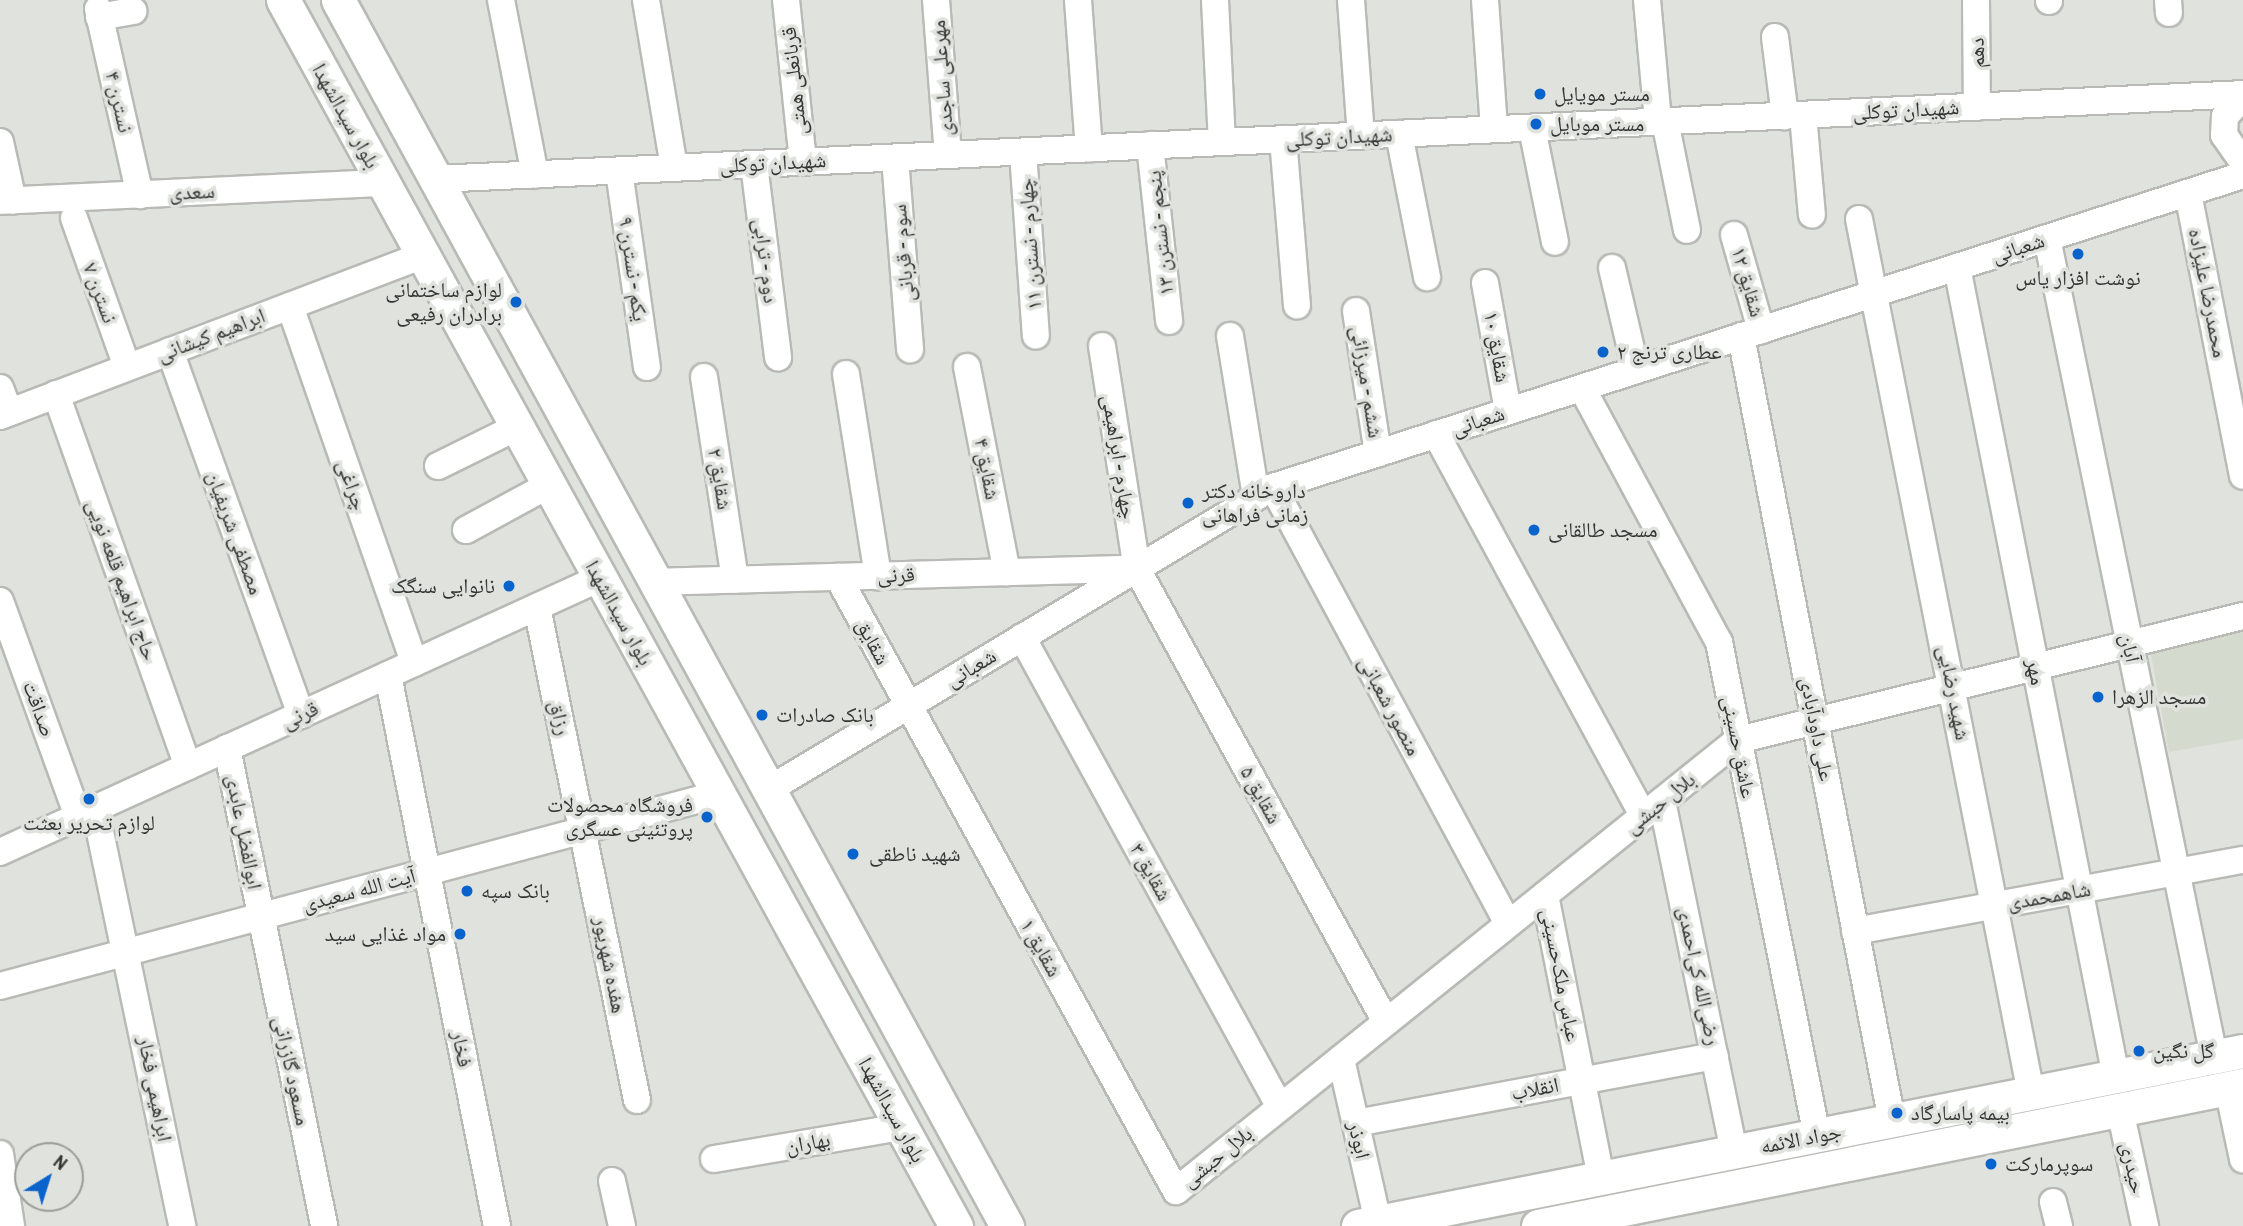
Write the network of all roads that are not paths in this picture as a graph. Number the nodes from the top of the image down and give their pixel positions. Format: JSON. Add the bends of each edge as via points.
{"nodes":[{"id":1,"x":283,"y":0,"type":"edge"},
{"id":2,"x":338,"y":0,"type":"edge"},
{"id":3,"x":501,"y":0,"type":"edge"},
{"id":4,"x":646,"y":0,"type":"edge"},
{"id":5,"x":786,"y":0,"type":"edge"},
{"id":6,"x":936,"y":0,"type":"edge"},
{"id":7,"x":1078,"y":0,"type":"edge"},
{"id":8,"x":1215,"y":0,"type":"edge"},
{"id":9,"x":1351,"y":0,"type":"edge"},
{"id":10,"x":1485,"y":0,"type":"edge"},
{"id":11,"x":1647,"y":0,"type":"edge"},
{"id":12,"x":1976,"y":0,"type":"edge"},
{"id":13,"x":133,"y":11,"type":"dead end"},
{"id":14,"x":1775,"y":37,"type":"dead end"},
{"id":15,"x":2243,"y":96,"type":"edge"},
{"id":16,"x":1977,"y":107,"type":"junction"},
{"id":17,"x":1794,"y":115,"type":"junction"},
{"id":18,"x":1662,"y":121,"type":"junction"},
{"id":19,"x":1532,"y":128,"type":"junction"},
{"id":20,"x":1494,"y":130,"type":"junction"},
{"id":21,"x":1399,"y":134,"type":"junction"},
{"id":22,"x":1360,"y":136,"type":"junction"},
{"id":23,"x":1283,"y":139,"type":"junction"},
{"id":24,"x":0,"y":142,"type":"edge"},
{"id":25,"x":1222,"y":142,"type":"junction"},
{"id":26,"x":1150,"y":145,"type":"junction"},
{"id":27,"x":1089,"y":149,"type":"junction"},
{"id":28,"x":1023,"y":152,"type":"junction"},
{"id":29,"x":948,"y":155,"type":"junction"},
{"id":30,"x":895,"y":158,"type":"junction"},
{"id":31,"x":803,"y":162,"type":"junction"},
{"id":32,"x":2243,"y":162,"type":"edge"},
{"id":33,"x":754,"y":164,"type":"junction"},
{"id":34,"x":674,"y":168,"type":"junction"},
{"id":35,"x":619,"y":171,"type":"junction"},
{"id":36,"x":535,"y":175,"type":"junction"},
{"id":37,"x":2243,"y":175,"type":"edge"},
{"id":38,"x":436,"y":179,"type":"junction"},
{"id":39,"x":383,"y":183,"type":"junction"},
{"id":40,"x":2188,"y":193,"type":"junction"},
{"id":41,"x":140,"y":195,"type":"junction"},
{"id":42,"x":6,"y":201,"type":"edge"},
{"id":43,"x":1812,"y":215,"type":"dead end"},
{"id":44,"x":74,"y":218,"type":"dead end"},
{"id":45,"x":1860,"y":219,"type":"dead end"},
{"id":46,"x":1687,"y":230,"type":"dead end"},
{"id":47,"x":1734,"y":235,"type":"dead end"},
{"id":48,"x":2047,"y":238,"type":"junction"},
{"id":49,"x":1555,"y":242,"type":"dead end"},
{"id":50,"x":423,"y":255,"type":"junction"},
{"id":51,"x":1957,"y":267,"type":"junction"},
{"id":52,"x":1612,"y":268,"type":"dead end"},
{"id":53,"x":1427,"y":277,"type":"dead end"},
{"id":54,"x":1485,"y":283,"type":"dead end"},
{"id":55,"x":1875,"y":293,"type":"junction"},
{"id":56,"x":1297,"y":305,"type":"dead end"},
{"id":57,"x":290,"y":306,"type":"junction"},
{"id":58,"x":1356,"y":311,"type":"dead end"},
{"id":59,"x":1169,"y":321,"type":"dead end"},
{"id":60,"x":1751,"y":333,"type":"junction"},
{"id":61,"x":1036,"y":336,"type":"dead end"},
{"id":62,"x":1230,"y":336,"type":"dead end"},
{"id":63,"x":1102,"y":346,"type":"dead end"},
{"id":64,"x":910,"y":349,"type":"dead end"},
{"id":65,"x":170,"y":351,"type":"junction"},
{"id":66,"x":778,"y":358,"type":"dead end"},
{"id":67,"x":127,"y":367,"type":"junction"},
{"id":68,"x":967,"y":367,"type":"dead end"},
{"id":69,"x":647,"y":368,"type":"dead end"},
{"id":70,"x":1636,"y":370,"type":"junction"},
{"id":71,"x":846,"y":374,"type":"dead end"},
{"id":72,"x":704,"y":377,"type":"dead end"},
{"id":73,"x":1582,"y":388,"type":"junction"},
{"id":74,"x":56,"y":394,"type":"junction"},
{"id":75,"x":3,"y":405,"type":"edge"},
{"id":76,"x":1508,"y":411,"type":"junction"},
{"id":77,"x":517,"y":427,"type":"junction"},
{"id":78,"x":1436,"y":435,"type":"junction"},
{"id":79,"x":1378,"y":453,"type":"junction"},
{"id":80,"x":438,"y":466,"type":"dead end"},
{"id":81,"x":2243,"y":476,"type":"edge"},
{"id":82,"x":549,"y":485,"type":"junction"},
{"id":83,"x":1264,"y":492,"type":"junction"},
{"id":84,"x":466,"y":530,"type":"dead end"},
{"id":85,"x":1137,"y":569,"type":"junction"},
{"id":86,"x":1007,"y":572,"type":"junction"},
{"id":87,"x":878,"y":576,"type":"junction"},
{"id":88,"x":838,"y":577,"type":"junction"},
{"id":89,"x":600,"y":578,"type":"junction"},
{"id":90,"x":735,"y":580,"type":"junction"},
{"id":91,"x":656,"y":582,"type":"junction"},
{"id":92,"x":0,"y":601,"type":"edge"},
{"id":93,"x":537,"y":607,"type":"junction"},
{"id":94,"x":2243,"y":616,"type":"edge"},
{"id":95,"x":1023,"y":637,"type":"junction"},
{"id":96,"x":2129,"y":643,"type":"junction"},
{"id":97,"x":414,"y":663,"type":"junction"},
{"id":98,"x":2035,"y":668,"type":"junction"},
{"id":99,"x":388,"y":675,"type":"junction"},
{"id":100,"x":1952,"y":687,"type":"junction"},
{"id":101,"x":907,"y":706,"type":"junction"},
{"id":102,"x":301,"y":715,"type":"junction"},
{"id":103,"x":1816,"y":721,"type":"junction"},
{"id":104,"x":1738,"y":740,"type":"junction"},
{"id":105,"x":227,"y":748,"type":"junction"},
{"id":106,"x":188,"y":766,"type":"junction"},
{"id":107,"x":768,"y":790,"type":"junction"},
{"id":108,"x":719,"y":794,"type":"junction"},
{"id":109,"x":1652,"y":809,"type":"junction"},
{"id":110,"x":86,"y":812,"type":"junction"},
{"id":111,"x":584,"y":830,"type":"junction"},
{"id":112,"x":0,"y":852,"type":"edge"},
{"id":113,"x":2243,"y":860,"type":"edge"},
{"id":114,"x":427,"y":872,"type":"junction"},
{"id":115,"x":2176,"y":873,"type":"junction"},
{"id":116,"x":2079,"y":891,"type":"junction"},
{"id":117,"x":1545,"y":895,"type":"junction"},
{"id":118,"x":1995,"y":906,"type":"junction"},
{"id":119,"x":261,"y":916,"type":"junction"},
{"id":120,"x":1508,"y":924,"type":"junction"},
{"id":121,"x":1855,"y":931,"type":"junction"},
{"id":122,"x":127,"y":952,"type":"junction"},
{"id":123,"x":0,"y":986,"type":"edge"},
{"id":124,"x":1386,"y":1022,"type":"junction"},
{"id":125,"x":2228,"y":1054,"type":"edge"},
{"id":126,"x":1715,"y":1056,"type":"junction"},
{"id":127,"x":1341,"y":1059,"type":"junction"},
{"id":128,"x":2116,"y":1077,"type":"junction"},
{"id":129,"x":1582,"y":1081,"type":"junction"},
{"id":130,"x":2235,"y":1087,"type":"edge"},
{"id":131,"x":2031,"y":1093,"type":"junction"},
{"id":132,"x":637,"y":1100,"type":"dead end"},
{"id":133,"x":1280,"y":1107,"type":"junction"},
{"id":134,"x":2120,"y":1110,"type":"junction"},
{"id":135,"x":1892,"y":1121,"type":"junction"},
{"id":136,"x":1356,"y":1123,"type":"junction"},
{"id":137,"x":901,"y":1127,"type":"junction"},
{"id":138,"x":1817,"y":1136,"type":"junction"},
{"id":139,"x":1734,"y":1152,"type":"junction"},
{"id":140,"x":0,"y":1154,"type":"edge"},
{"id":141,"x":714,"y":1159,"type":"dead end"},
{"id":142,"x":2243,"y":1159,"type":"edge"},
{"id":143,"x":1601,"y":1178,"type":"junction"},
{"id":144,"x":612,"y":1181,"type":"dead end"},
{"id":145,"x":1176,"y":1191,"type":"joint"},
{"id":146,"x":1372,"y":1225,"type":"edge"},
{"id":147,"x":11,"y":1226,"type":"edge"},
{"id":148,"x":182,"y":1226,"type":"edge"},
{"id":149,"x":324,"y":1226,"type":"edge"},
{"id":150,"x":497,"y":1226,"type":"edge"},
{"id":151,"x":622,"y":1226,"type":"edge"},
{"id":152,"x":956,"y":1226,"type":"edge"},
{"id":153,"x":1007,"y":1226,"type":"edge"},
{"id":154,"x":1538,"y":1226,"type":"edge"},
{"id":155,"x":2145,"y":1226,"type":"edge"}],
"edges":[{"from":1,"to":39,"type":"main road","name":"بلوار سیدالشهدا"},
{"from":2,"to":38,"type":"main road"},
{"from":3,"to":36,"type":"street"},
{"from":4,"to":34,"type":"street"},
{"from":5,"to":31,"type":"street","name":"قربانعلی همتی"},
{"from":6,"to":29,"type":"street","name":"مهرعلی ساجدی"},
{"from":7,"to":27,"type":"street"},
{"from":8,"to":25,"type":"street"},
{"from":9,"to":22,"type":"street"},
{"from":10,"to":20,"type":"street"},
{"from":11,"to":18,"type":"street"},
{"from":12,"to":16,"type":"street","name":"دهم"},
{"from":13,"to":41,"type":"street","name":"نسترن ۴","via":[[99,13]]},
{"from":14,"to":17,"type":"street"},
{"from":15,"to":16,"type":"street","name":"شهیدان توکلی"},
{"from":15,"to":32,"type":"street","via":[[2225,116],[2224,135]]},
{"from":16,"to":17,"type":"street","name":"شهیدان توکلی"},
{"from":17,"to":18,"type":"street","name":"شهیدان توکلی"},
{"from":17,"to":43,"type":"street"},
{"from":18,"to":19,"type":"street","name":"شهیدان توکلی"},
{"from":18,"to":46,"type":"street"},
{"from":19,"to":20,"type":"street","name":"شهیدان توکلی"},
{"from":19,"to":49,"type":"street"},
{"from":20,"to":21,"type":"street","name":"شهیدان توکلی"},
{"from":21,"to":22,"type":"street","name":"شهیدان توکلی"},
{"from":21,"to":53,"type":"street"},
{"from":22,"to":23,"type":"street","name":"شهیدان توکلی"},
{"from":23,"to":25,"type":"street","name":"شهیدان توکلی"},
{"from":23,"to":56,"type":"street"},
{"from":24,"to":42,"type":"street"},
{"from":25,"to":26,"type":"street","name":"شهیدان توکلی"},
{"from":26,"to":27,"type":"street","name":"شهیدان توکلی"},
{"from":26,"to":59,"type":"street","name":"پنجم - نسترن ۱۳"},
{"from":27,"to":28,"type":"street","name":"شهیدان توکلی"},
{"from":28,"to":29,"type":"street","name":"شهیدان توکلی"},
{"from":28,"to":61,"type":"street","name":"چهارم - نسترن ۱۱"},
{"from":29,"to":30,"type":"street","name":"شهیدان توکلی"},
{"from":30,"to":31,"type":"street","name":"شهیدان توکلی"},
{"from":30,"to":64,"type":"street","name":"سوم - قربانی"},
{"from":31,"to":33,"type":"street","name":"شهیدان توکلی"},
{"from":33,"to":34,"type":"street","name":"شهیدان توکلی"},
{"from":33,"to":66,"type":"street","name":"دوم - ترابی"},
{"from":34,"to":35,"type":"street","name":"شهیدان توکلی"},
{"from":35,"to":36,"type":"street","name":"شهیدان توکلی"},
{"from":35,"to":69,"type":"street","name":"یکم - نسترن ۹"},
{"from":36,"to":38,"type":"street","name":"شهیدان توکلی"},
{"from":37,"to":40,"type":"street","name":"شعبانی"},
{"from":38,"to":91,"type":"main road"},
{"from":39,"to":41,"type":"street","name":"سعدی"},
{"from":39,"to":50,"type":"main road","name":"بلوار سیدالشهدا"},
{"from":40,"to":48,"type":"street","name":"شعبانی"},
{"from":40,"to":81,"type":"street","name":"محمدرضا علیزاده"},
{"from":41,"to":42,"type":"street","name":"سعدی"},
{"from":44,"to":67,"type":"street","name":"نسترن ۷"},
{"from":45,"to":55,"type":"street","name":"شهید رضایی"},
{"from":47,"to":60,"type":"street","name":"شقایق ۱۲"},
{"from":48,"to":51,"type":"street","name":"شعبانی"},
{"from":48,"to":96,"type":"street","name":"آبان"},
{"from":50,"to":57,"type":"street","name":"ابراهیم کیشانی"},
{"from":50,"to":77,"type":"main road","name":"بلوار سیدالشهدا"},
{"from":51,"to":55,"type":"street","name":"شعبانی"},
{"from":51,"to":98,"type":"street","name":"مهر"},
{"from":52,"to":70,"type":"street"},
{"from":54,"to":76,"type":"street","name":"شقایق ۱۰"},
{"from":55,"to":60,"type":"street","name":"شعبانی"},
{"from":55,"to":100,"type":"street","name":"شهید رضایی"},
{"from":57,"to":65,"type":"street","name":"ابراهیم کیشانی"},
{"from":57,"to":97,"type":"street","name":"چراغی"},
{"from":58,"to":79,"type":"street","name":"ششم - میرزائی"},
{"from":60,"to":70,"type":"street","name":"شعبانی"},
{"from":60,"to":103,"type":"street","name":"علی داودآبادی"},
{"from":62,"to":83,"type":"street","name":"منصور شعبانی"},
{"from":63,"to":85,"type":"street","name":"چهارم - ابراهیمی"},
{"from":65,"to":67,"type":"street","name":"ابراهیم کیشانی"},
{"from":65,"to":102,"type":"street","name":"مصطفی شریفیان"},
{"from":67,"to":74,"type":"street","name":"ابراهیم کیشانی"},
{"from":68,"to":86,"type":"street","name":"شقایق ۴"},
{"from":70,"to":73,"type":"street","name":"شعبانی"},
{"from":71,"to":87,"type":"street"},
{"from":72,"to":90,"type":"street","name":"شقایق ۲"},
{"from":73,"to":76,"type":"street","name":"شعبانی"},
{"from":73,"to":104,"type":"street","name":"عاشق حسینی","via":[[1719,642]]},
{"from":74,"to":75,"type":"street","name":"ابراهیم کیشانی"},
{"from":74,"to":106,"type":"street","name":"حاج ابراهیم قلعه نویی"},
{"from":76,"to":78,"type":"street","name":"شعبانی"},
{"from":77,"to":80,"type":"street"},
{"from":77,"to":82,"type":"main road","name":"بلوار سیدالشهدا"},
{"from":78,"to":79,"type":"street","name":"شعبانی"},
{"from":78,"to":109,"type":"street"},
{"from":79,"to":83,"type":"street","name":"شعبانی"},
{"from":82,"to":84,"type":"street"},
{"from":82,"to":89,"type":"main road","name":"بلوار سیدالشهدا"},
{"from":83,"to":85,"type":"street","name":"شعبانی"},
{"from":83,"to":120,"type":"street","name":"منصور شعبانی"},
{"from":85,"to":86,"type":"street","name":"قرنی"},
{"from":85,"to":95,"type":"street","name":"شعبانی"},
{"from":85,"to":124,"type":"street","name":"شقایق ۵"},
{"from":86,"to":87,"type":"street","name":"قرنی"},
{"from":87,"to":88,"type":"street","name":"قرنی"},
{"from":88,"to":90,"type":"street","name":"قرنی"},
{"from":88,"to":101,"type":"street","name":"شقایق"},
{"from":89,"to":91,"type":"main road"},
{"from":89,"to":93,"type":"street","name":"قرنی"},
{"from":89,"to":108,"type":"main road","name":"بلوار سیدالشهدا"},
{"from":90,"to":91,"type":"street","name":"قرنی"},
{"from":91,"to":107,"type":"main road"},
{"from":92,"to":110,"type":"street","name":"صداقت"},
{"from":93,"to":97,"type":"street","name":"قرنی"},
{"from":93,"to":111,"type":"street","name":"رزاق"},
{"from":94,"to":96,"type":"street","name":"بلال حبشی"},
{"from":95,"to":101,"type":"street","name":"شعبانی"},
{"from":95,"to":133,"type":"street","name":"شقایق ۳"},
{"from":96,"to":98,"type":"street","name":"بلال حبشی"},
{"from":96,"to":115,"type":"street","name":"آبان"},
{"from":97,"to":99,"type":"street","name":"قرنی"},
{"from":98,"to":100,"type":"street","name":"بلال حبشی"},
{"from":98,"to":116,"type":"street","name":"مهر"},
{"from":99,"to":102,"type":"street","name":"قرنی"},
{"from":99,"to":114,"type":"street","name":"فخار"},
{"from":100,"to":103,"type":"street","name":"بلال حبشی"},
{"from":100,"to":118,"type":"street","name":"شهید رضایی"},
{"from":101,"to":107,"type":"street","name":"شعبانی"},
{"from":101,"to":145,"type":"street","name":"شقایق ۱"},
{"from":102,"to":105,"type":"street","name":"قرنی"},
{"from":103,"to":104,"type":"street","name":"بلال حبشی"},
{"from":103,"to":121,"type":"street","name":"علی داودآبادی"},
{"from":104,"to":109,"type":"street","name":"بلال حبشی"},
{"from":104,"to":138,"type":"street","name":"عاشق حسینی"},
{"from":105,"to":106,"type":"street","name":"قرنی"},
{"from":105,"to":119,"type":"street","name":"ابوالفضل عابدی"},
{"from":106,"to":110,"type":"street","name":"قرنی"},
{"from":107,"to":108,"type":"main road"},
{"from":107,"to":153,"type":"main road"},
{"from":108,"to":111,"type":"street","name":"آیت الله سعیدی"},
{"from":108,"to":137,"type":"main road","name":"بلوار سیدالشهدا"},
{"from":109,"to":117,"type":"street","name":"بلال حبشی"},
{"from":109,"to":126,"type":"street","name":"رضی‌الله کی‌احمدی"},
{"from":110,"to":112,"type":"street","name":"قرنی"},
{"from":110,"to":122,"type":"street"},
{"from":111,"to":114,"type":"street","name":"آیت الله سعیدی"},
{"from":111,"to":132,"type":"street","name":"هفده شهریور"},
{"from":113,"to":115,"type":"street","name":"شاهمحمدی"},
{"from":114,"to":119,"type":"street","name":"آیت الله سعیدی"},
{"from":114,"to":150,"type":"street","name":"فخار"},
{"from":115,"to":116,"type":"street","name":"شاهمحمدی"},
{"from":115,"to":125,"type":"street","name":"آبان"},
{"from":116,"to":118,"type":"street","name":"شاهمحمدی"},
{"from":116,"to":128,"type":"street","name":"مهر"},
{"from":117,"to":120,"type":"street","name":"بلال حبشی"},
{"from":117,"to":129,"type":"street","name":"عباس ملک‌حسینی"},
{"from":118,"to":121,"type":"street","name":"شاهمحمدی"},
{"from":118,"to":131,"type":"street","name":"شهید رضایی"},
{"from":119,"to":122,"type":"street","name":"آیت الله سعیدی"},
{"from":119,"to":149,"type":"street","name":"مسعود گازرانی"},
{"from":120,"to":124,"type":"street","name":"بلال حبشی"},
{"from":121,"to":135,"type":"street","name":"علی داودآبادی"},
{"from":122,"to":123,"type":"street","name":"آیت الله سعیدی"},
{"from":122,"to":148,"type":"street","name":"ابراهیمی فخار"},
{"from":124,"to":127,"type":"street","name":"بلال حبشی"},
{"from":125,"to":128,"type":"main road","name":"جواد الائمه"},
{"from":126,"to":129,"type":"street","name":"انقلاب"},
{"from":126,"to":139,"type":"street","name":"رضی‌الله کی‌احمدی"},
{"from":127,"to":133,"type":"street","name":"بلال حبشی"},
{"from":127,"to":136,"type":"street","name":"ابوذر"},
{"from":128,"to":131,"type":"main road","name":"جواد الائمه"},
{"from":128,"to":134,"type":"main road"},
{"from":129,"to":136,"type":"street","name":"انقلاب"},
{"from":129,"to":143,"type":"street","name":"عباس ملک‌حسینی"},
{"from":130,"to":134,"type":"main road","name":"جواد الائمه"},
{"from":130,"to":142,"type":"street"},
{"from":131,"to":135,"type":"main road","name":"جواد الائمه"},
{"from":133,"to":145,"type":"street","name":"بلال حبشی"},
{"from":134,"to":154,"type":"main road","name":"جواد الائمه"},
{"from":134,"to":155,"type":"street","name":"حیدری"},
{"from":135,"to":138,"type":"main road","name":"جواد الائمه"},
{"from":136,"to":146,"type":"street","name":"ابوذر"},
{"from":137,"to":141,"type":"street","name":"بهاران"},
{"from":137,"to":152,"type":"main road","name":"بلوار سیدالشهدا"},
{"from":138,"to":139,"type":"main road","name":"جواد الائمه"},
{"from":139,"to":143,"type":"main road","name":"جواد الائمه"},
{"from":140,"to":147,"type":"street"},
{"from":143,"to":146,"type":"main road","name":"جواد الائمه"},
{"from":144,"to":151,"type":"street"}]}
